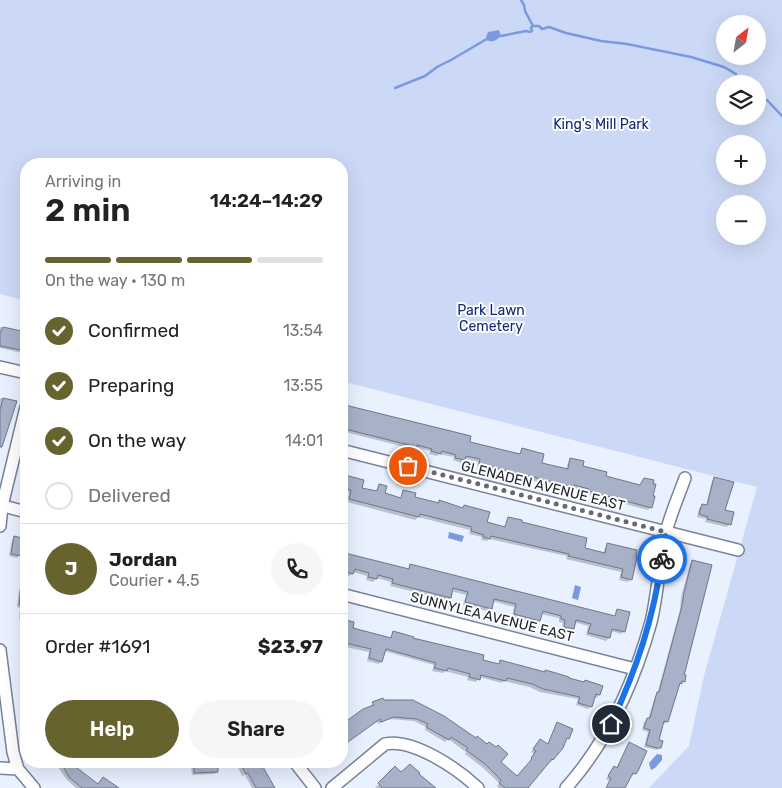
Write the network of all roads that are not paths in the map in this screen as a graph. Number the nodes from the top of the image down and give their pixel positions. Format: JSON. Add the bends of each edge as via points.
{"nodes":[{"id":1,"x":0,"y":367,"type":"edge"},
{"id":2,"x":20,"y":372,"type":"edge"},
{"id":3,"x":20,"y":431,"type":"edge"},
{"id":4,"x":348,"y":452,"type":"edge"},
{"id":5,"x":685,"y":478,"type":"dead end"},
{"id":6,"x":1,"y":506,"type":"edge"},
{"id":7,"x":20,"y":511,"type":"edge"},
{"id":8,"x":0,"y":526,"type":"edge"},
{"id":9,"x":666,"y":532,"type":"junction"},
{"id":10,"x":738,"y":550,"type":"dead end"},
{"id":11,"x":348,"y":596,"type":"edge"},
{"id":12,"x":0,"y":650,"type":"edge"},
{"id":13,"x":635,"y":669,"type":"junction"},
{"id":14,"x":0,"y":768,"type":"edge"},
{"id":15,"x":299,"y":768,"type":"edge"},
{"id":16,"x":18,"y":769,"type":"junction"},
{"id":17,"x":34,"y":788,"type":"edge"},
{"id":18,"x":315,"y":788,"type":"edge"},
{"id":19,"x":332,"y":788,"type":"edge"},
{"id":20,"x":478,"y":788,"type":"edge"},
{"id":21,"x":566,"y":788,"type":"edge"}],
"edges":[{"from":1,"to":2,"type":"street"},
{"from":3,"to":6,"type":"street"},
{"from":4,"to":9,"type":"street","name":"GLENADEN AVENUE EAST"},
{"from":5,"to":9,"type":"street"},
{"from":6,"to":7,"type":"street"},
{"from":6,"to":8,"type":"street"},
{"from":9,"to":10,"type":"street","name":"GLENADEN AVENUE EAST"},
{"from":9,"to":13,"type":"street","via":[[651,620]]},
{"from":11,"to":13,"type":"street","name":"SUNNYLEA AVENUE EAST"},
{"from":12,"to":16,"type":"street"},
{"from":13,"to":21,"type":"street","via":[[602,741]]},
{"from":14,"to":16,"type":"street"},
{"from":15,"to":18,"type":"street"},
{"from":16,"to":17,"type":"street"},
{"from":19,"to":20,"type":"street","via":[[384,744],[394,742],[440,760]]}]}
